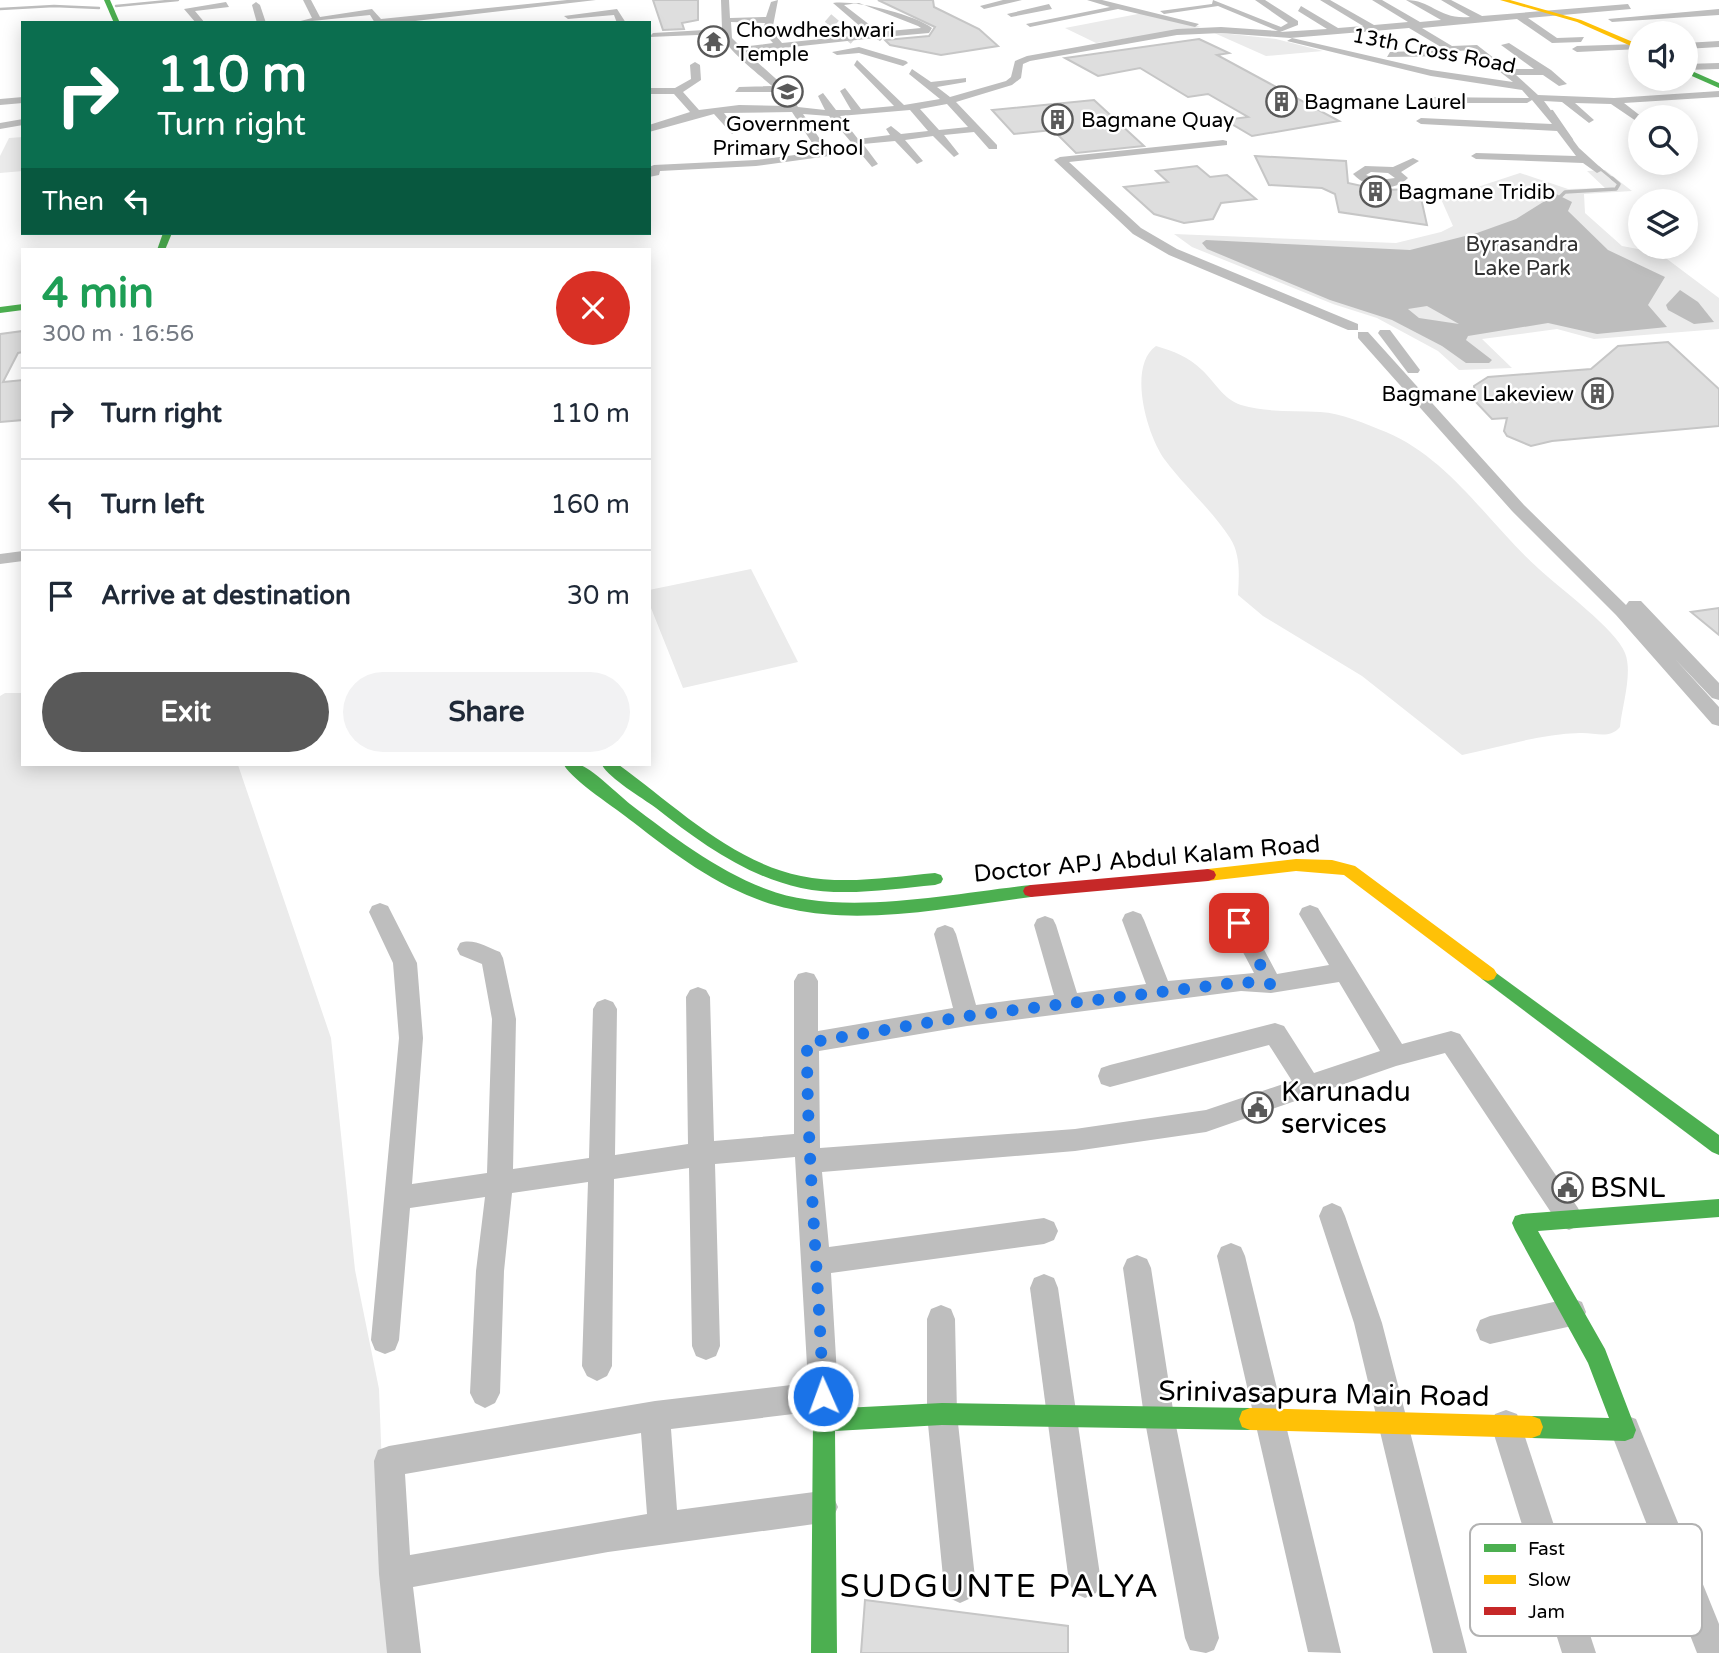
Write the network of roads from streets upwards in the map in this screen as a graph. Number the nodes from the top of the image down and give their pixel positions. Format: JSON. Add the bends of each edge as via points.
{"nodes":[{"id":1,"x":107,"y":0,"type":"edge"},
{"id":2,"x":307,"y":0,"type":"edge"},
{"id":3,"x":369,"y":0,"type":"edge"},
{"id":4,"x":592,"y":0,"type":"edge"},
{"id":5,"x":725,"y":0,"type":"edge"},
{"id":6,"x":1018,"y":0,"type":"edge"},
{"id":7,"x":1092,"y":0,"type":"edge"},
{"id":8,"x":1143,"y":0,"type":"edge"},
{"id":9,"x":1259,"y":0,"type":"edge"},
{"id":10,"x":1324,"y":0,"type":"edge"},
{"id":11,"x":1426,"y":0,"type":"edge"},
{"id":12,"x":1445,"y":0,"type":"edge"},
{"id":13,"x":1536,"y":0,"type":"edge"},
{"id":14,"x":1411,"y":1,"type":"edge"},
{"id":15,"x":775,"y":2,"type":"dead end"},
{"id":16,"x":1375,"y":2,"type":"edge"},
{"id":17,"x":1079,"y":3,"type":"dead end"},
{"id":18,"x":1214,"y":4,"type":"edge"},
{"id":19,"x":1358,"y":4,"type":"dead end"},
{"id":20,"x":226,"y":5,"type":"dead end"},
{"id":21,"x":256,"y":5,"type":"dead end"},
{"id":22,"x":1066,"y":5,"type":"dead end"},
{"id":23,"x":984,"y":6,"type":"dead end"},
{"id":24,"x":1335,"y":6,"type":"junction"},
{"id":25,"x":508,"y":8,"type":"junction"},
{"id":26,"x":1507,"y":8,"type":"edge"},
{"id":27,"x":1628,"y":8,"type":"dead end"},
{"id":28,"x":1128,"y":9,"type":"junction"},
{"id":29,"x":1301,"y":9,"type":"dead end"},
{"id":30,"x":372,"y":12,"type":"junction"},
{"id":31,"x":1719,"y":12,"type":"edge"},
{"id":32,"x":1148,"y":13,"type":"junction"},
{"id":33,"x":1011,"y":14,"type":"dead end"},
{"id":34,"x":1231,"y":15,"type":"dead end"},
{"id":35,"x":852,"y":16,"type":"junction"},
{"id":36,"x":1378,"y":16,"type":"dead end"},
{"id":37,"x":1578,"y":16,"type":"junction"},
{"id":38,"x":1656,"y":16,"type":"junction"},
{"id":39,"x":562,"y":17,"type":"dead end"},
{"id":40,"x":840,"y":17,"type":"dead end"},
{"id":41,"x":903,"y":18,"type":"junction"},
{"id":42,"x":733,"y":19,"type":"dead end"},
{"id":43,"x":1480,"y":19,"type":"junction"},
{"id":44,"x":317,"y":20,"type":"junction"},
{"id":45,"x":412,"y":20,"type":"edge"},
{"id":46,"x":513,"y":20,"type":"dead end"},
{"id":47,"x":769,"y":20,"type":"junction"},
{"id":48,"x":116,"y":21,"type":"edge"},
{"id":49,"x":199,"y":21,"type":"edge"},
{"id":50,"x":261,"y":21,"type":"edge"},
{"id":51,"x":310,"y":21,"type":"edge"},
{"id":52,"x":378,"y":21,"type":"edge"},
{"id":53,"x":621,"y":21,"type":"edge"},
{"id":54,"x":1181,"y":21,"type":"junction"},
{"id":55,"x":1662,"y":21,"type":"edge"},
{"id":56,"x":1451,"y":22,"type":"junction"},
{"id":57,"x":861,"y":23,"type":"junction"},
{"id":58,"x":1030,"y":24,"type":"dead end"},
{"id":59,"x":1417,"y":26,"type":"junction"},
{"id":60,"x":1399,"y":28,"type":"junction"},
{"id":61,"x":1280,"y":29,"type":"junction"},
{"id":62,"x":1374,"y":29,"type":"junction"},
{"id":63,"x":1465,"y":29,"type":"dead end"},
{"id":64,"x":1221,"y":30,"type":"junction"},
{"id":65,"x":727,"y":31,"type":"junction"},
{"id":66,"x":1509,"y":31,"type":"dead end"},
{"id":67,"x":1338,"y":32,"type":"junction"},
{"id":68,"x":1319,"y":33,"type":"junction"},
{"id":69,"x":1269,"y":35,"type":"junction"},
{"id":70,"x":1290,"y":35,"type":"junction"},
{"id":71,"x":1475,"y":35,"type":"dead end"},
{"id":72,"x":653,"y":36,"type":"dead end"},
{"id":73,"x":868,"y":38,"type":"junction"},
{"id":74,"x":1330,"y":40,"type":"dead end"},
{"id":75,"x":1485,"y":40,"type":"dead end"},
{"id":76,"x":1628,"y":43,"type":"edge"},
{"id":77,"x":1579,"y":44,"type":"junction"},
{"id":78,"x":1719,"y":44,"type":"edge"},
{"id":79,"x":779,"y":45,"type":"junction"},
{"id":80,"x":1506,"y":45,"type":"junction"},
{"id":81,"x":1698,"y":45,"type":"edge"},
{"id":82,"x":1474,"y":47,"type":"junction"},
{"id":83,"x":1628,"y":47,"type":"edge"},
{"id":84,"x":1450,"y":49,"type":"junction"},
{"id":85,"x":737,"y":50,"type":"junction"},
{"id":86,"x":827,"y":54,"type":"dead end"},
{"id":87,"x":1357,"y":56,"type":"junction"},
{"id":88,"x":764,"y":60,"type":"dead end"},
{"id":89,"x":752,"y":61,"type":"junction"},
{"id":90,"x":857,"y":63,"type":"tunnel mouth"},
{"id":91,"x":1598,"y":63,"type":"dead end"},
{"id":92,"x":903,"y":64,"type":"dead end"},
{"id":93,"x":695,"y":65,"type":"dead end"},
{"id":94,"x":1719,"y":66,"type":"edge"},
{"id":95,"x":1410,"y":68,"type":"junction"},
{"id":96,"x":1698,"y":68,"type":"edge"},
{"id":97,"x":1474,"y":69,"type":"dead end"},
{"id":98,"x":912,"y":72,"type":"dead end"},
{"id":99,"x":1548,"y":72,"type":"junction"},
{"id":100,"x":1511,"y":73,"type":"junction"},
{"id":101,"x":1399,"y":74,"type":"dead end"},
{"id":102,"x":1448,"y":76,"type":"junction"},
{"id":103,"x":1698,"y":76,"type":"edge"},
{"id":104,"x":785,"y":77,"type":"dead end"},
{"id":105,"x":771,"y":78,"type":"junction"},
{"id":106,"x":986,"y":78,"type":"dead end"},
{"id":107,"x":963,"y":80,"type":"dead end"},
{"id":108,"x":1437,"y":82,"type":"dead end"},
{"id":109,"x":1562,"y":84,"type":"dead end"},
{"id":110,"x":929,"y":85,"type":"junction"},
{"id":111,"x":1719,"y":86,"type":"edge"},
{"id":112,"x":1525,"y":87,"type":"junction"},
{"id":113,"x":651,"y":88,"type":"edge"},
{"id":114,"x":998,"y":88,"type":"junction"},
{"id":115,"x":781,"y":89,"type":"junction"},
{"id":116,"x":739,"y":90,"type":"dead end"},
{"id":117,"x":677,"y":91,"type":"junction"},
{"id":118,"x":845,"y":91,"type":"dead end"},
{"id":119,"x":1719,"y":94,"type":"edge"},
{"id":120,"x":823,"y":96,"type":"dead end"},
{"id":121,"x":947,"y":99,"type":"junction"},
{"id":122,"x":1536,"y":99,"type":"junction"},
{"id":123,"x":1565,"y":99,"type":"junction"},
{"id":124,"x":21,"y":100,"type":"edge"},
{"id":125,"x":1614,"y":101,"type":"junction"},
{"id":126,"x":0,"y":102,"type":"edge"},
{"id":127,"x":906,"y":107,"type":"junction"},
{"id":128,"x":795,"y":109,"type":"junction"},
{"id":129,"x":1422,"y":110,"type":"junction"},
{"id":130,"x":717,"y":111,"type":"junction"},
{"id":131,"x":876,"y":111,"type":"junction"},
{"id":132,"x":858,"y":112,"type":"junction"},
{"id":133,"x":1628,"y":112,"type":"edge"},
{"id":134,"x":696,"y":113,"type":"junction"},
{"id":135,"x":835,"y":113,"type":"junction"},
{"id":136,"x":1525,"y":114,"type":"dead end"},
{"id":137,"x":1538,"y":114,"type":"dead end"},
{"id":138,"x":1551,"y":115,"type":"junction"},
{"id":139,"x":1589,"y":120,"type":"dead end"},
{"id":140,"x":21,"y":122,"type":"edge"},
{"id":141,"x":0,"y":126,"type":"edge"},
{"id":142,"x":651,"y":128,"type":"edge"},
{"id":143,"x":1561,"y":128,"type":"junction"},
{"id":144,"x":976,"y":129,"type":"junction"},
{"id":145,"x":732,"y":131,"type":"dead end"},
{"id":146,"x":936,"y":133,"type":"junction"},
{"id":147,"x":1436,"y":134,"type":"dead end"},
{"id":148,"x":897,"y":137,"type":"junction"},
{"id":149,"x":1568,"y":139,"type":"junction"},
{"id":150,"x":856,"y":142,"type":"junction"},
{"id":151,"x":993,"y":147,"type":"dead end"},
{"id":152,"x":1224,"y":148,"type":"dead end"},
{"id":153,"x":825,"y":154,"type":"junction"},
{"id":154,"x":954,"y":154,"type":"dead end"},
{"id":155,"x":1476,"y":156,"type":"dead end"},
{"id":156,"x":1584,"y":160,"type":"junction"},
{"id":157,"x":916,"y":161,"type":"dead end"},
{"id":158,"x":1413,"y":161,"type":"dead end"},
{"id":159,"x":1089,"y":162,"type":"junction"},
{"id":160,"x":872,"y":164,"type":"dead end"},
{"id":161,"x":835,"y":167,"type":"dead end"},
{"id":162,"x":651,"y":169,"type":"edge"},
{"id":163,"x":1597,"y":170,"type":"dead end"},
{"id":164,"x":1394,"y":171,"type":"dead end"},
{"id":165,"x":21,"y":307,"type":"edge"},
{"id":166,"x":0,"y":310,"type":"edge"},
{"id":167,"x":1361,"y":328,"type":"junction"},
{"id":168,"x":21,"y":556,"type":"edge"},
{"id":169,"x":0,"y":559,"type":"edge"},
{"id":170,"x":1719,"y":694,"type":"edge"},
{"id":171,"x":1719,"y":719,"type":"edge"},
{"id":172,"x":572,"y":766,"type":"edge"},
{"id":173,"x":610,"y":766,"type":"edge"},
{"id":174,"x":1305,"y":848,"type":"dead end"},
{"id":175,"x":1332,"y":850,"type":"dead end"},
{"id":176,"x":1212,"y":858,"type":"dead end"},
{"id":177,"x":955,"y":878,"type":"dead end"},
{"id":178,"x":1228,"y":903,"type":"dead end"},
{"id":179,"x":1414,"y":908,"type":"junction"},
{"id":180,"x":380,"y":912,"type":"dead end"},
{"id":181,"x":1310,"y":914,"type":"dead end"},
{"id":182,"x":1133,"y":919,"type":"dead end"},
{"id":183,"x":1045,"y":925,"type":"dead end"},
{"id":184,"x":945,"y":933,"type":"dead end"},
{"id":185,"x":468,"y":949,"type":"dead end"},
{"id":186,"x":1345,"y":972,"type":"junction"},
{"id":187,"x":806,"y":981,"type":"dead end"},
{"id":188,"x":1270,"y":984,"type":"junction"},
{"id":189,"x":1161,"y":993,"type":"junction"},
{"id":190,"x":698,"y":998,"type":"dead end"},
{"id":191,"x":1068,"y":1003,"type":"junction"},
{"id":192,"x":605,"y":1009,"type":"dead end"},
{"id":193,"x":967,"y":1016,"type":"junction"},
{"id":194,"x":807,"y":1043,"type":"junction"},
{"id":195,"x":1396,"y":1056,"type":"junction"},
{"id":196,"x":1110,"y":1076,"type":"dead end"},
{"id":197,"x":1307,"y":1084,"type":"junction"},
{"id":198,"x":1719,"y":1128,"type":"edge"},
{"id":199,"x":1719,"y":1146,"type":"edge"},
{"id":200,"x":808,"y":1153,"type":"junction"},
{"id":201,"x":702,"y":1154,"type":"junction"},
{"id":202,"x":601,"y":1168,"type":"junction"},
{"id":203,"x":500,"y":1182,"type":"junction"},
{"id":204,"x":397,"y":1198,"type":"junction"},
{"id":205,"x":1719,"y":1208,"type":"edge"},
{"id":206,"x":1332,"y":1216,"type":"dead end"},
{"id":207,"x":1569,"y":1217,"type":"junction"},
{"id":208,"x":1044,"y":1231,"type":"dead end"},
{"id":209,"x":1231,"y":1256,"type":"dead end"},
{"id":210,"x":817,"y":1262,"type":"junction"},
{"id":211,"x":1137,"y":1268,"type":"dead end"},
{"id":212,"x":1044,"y":1287,"type":"dead end"},
{"id":213,"x":1572,"y":1312,"type":"junction"},
{"id":214,"x":941,"y":1319,"type":"dead end"},
{"id":215,"x":1490,"y":1330,"type":"dead end"},
{"id":216,"x":385,"y":1340,"type":"dead end"},
{"id":217,"x":706,"y":1346,"type":"dead end"},
{"id":218,"x":597,"y":1366,"type":"dead end"},
{"id":219,"x":485,"y":1393,"type":"dead end"},
{"id":220,"x":824,"y":1408,"type":"junction"},
{"id":221,"x":942,"y":1414,"type":"junction"},
{"id":222,"x":654,"y":1416,"type":"junction"},
{"id":223,"x":1061,"y":1416,"type":"junction"},
{"id":224,"x":1159,"y":1416,"type":"junction"},
{"id":225,"x":1268,"y":1419,"type":"junction"},
{"id":226,"x":1392,"y":1423,"type":"junction"},
{"id":227,"x":1506,"y":1425,"type":"junction"},
{"id":228,"x":1625,"y":1430,"type":"junction"},
{"id":229,"x":822,"y":1507,"type":"junction"},
{"id":230,"x":1538,"y":1524,"type":"edge"},
{"id":231,"x":1663,"y":1524,"type":"edge"},
{"id":232,"x":663,"y":1526,"type":"junction"},
{"id":233,"x":395,"y":1574,"type":"junction"},
{"id":234,"x":1085,"y":1582,"type":"dead end"},
{"id":235,"x":960,"y":1587,"type":"dead end"},
{"id":236,"x":1702,"y":1623,"type":"edge"},
{"id":237,"x":1574,"y":1636,"type":"edge"},
{"id":238,"x":1202,"y":1638,"type":"dead end"},
{"id":239,"x":1325,"y":1652,"type":"edge"},
{"id":240,"x":404,"y":1653,"type":"edge"},
{"id":241,"x":824,"y":1653,"type":"edge"},
{"id":242,"x":1450,"y":1653,"type":"edge"},
{"id":243,"x":1580,"y":1653,"type":"edge"},
{"id":244,"x":1714,"y":1653,"type":"edge"}],
"edges":[{"from":1,"to":48,"type":"street"},
{"from":2,"to":44,"type":"street"},
{"from":3,"to":30,"type":"street"},
{"from":4,"to":25,"type":"street"},
{"from":5,"to":65,"type":"street"},
{"from":6,"to":23,"type":"street"},
{"from":7,"to":17,"type":"street"},
{"from":7,"to":28,"type":"street"},
{"from":8,"to":28,"type":"street","via":[[1154,5]]},
{"from":9,"to":61,"type":"street","via":[[1295,23]]},
{"from":10,"to":24,"type":"street"},
{"from":11,"to":14,"type":"street"},
{"from":12,"to":43,"type":"street"},
{"from":13,"to":26,"type":"street"},
{"from":14,"to":56,"type":"street"},
{"from":15,"to":47,"type":"street"},
{"from":16,"to":59,"type":"street"},
{"from":18,"to":32,"type":"street"},
{"from":18,"to":61,"type":"street"},
{"from":19,"to":24,"type":"street"},
{"from":20,"to":49,"type":"street","via":[[188,9]]},
{"from":21,"to":50,"type":"street"},
{"from":22,"to":33,"type":"street"},
{"from":24,"to":62,"type":"street"},
{"from":25,"to":45,"type":"street"},
{"from":25,"to":46,"type":"street"},
{"from":26,"to":37,"type":"street","via":[[1556,9]]},
{"from":26,"to":43,"type":"street"},
{"from":26,"to":77,"type":"street","via":[[1555,41]]},
{"from":27,"to":37,"type":"street"},
{"from":28,"to":32,"type":"street"},
{"from":28,"to":58,"type":"street"},
{"from":29,"to":67,"type":"street"},
{"from":30,"to":44,"type":"street"},
{"from":30,"to":52,"type":"street"},
{"from":31,"to":38,"type":"street"},
{"from":32,"to":54,"type":"street"},
{"from":34,"to":54,"type":"street"},
{"from":35,"to":40,"type":"street"},
{"from":35,"to":41,"type":"street","via":[[837,3],[860,0]]},
{"from":35,"to":57,"type":"street"},
{"from":36,"to":60,"type":"street"},
{"from":37,"to":38,"type":"street"},
{"from":37,"to":76,"type":"street"},
{"from":38,"to":55,"type":"street"},
{"from":39,"to":53,"type":"street","via":[[617,12]]},
{"from":41,"to":57,"type":"street"},
{"from":41,"to":73,"type":"street","via":[[929,30]]},
{"from":42,"to":47,"type":"street"},
{"from":43,"to":56,"type":"street"},
{"from":43,"to":66,"type":"street"},
{"from":43,"to":80,"type":"street","via":[[1518,44]]},
{"from":44,"to":51,"type":"street"},
{"from":47,"to":79,"type":"street","via":[[768,31]]},
{"from":54,"to":64,"type":"street"},
{"from":56,"to":59,"type":"street"},
{"from":56,"to":63,"type":"street"},
{"from":57,"to":73,"type":"street"},
{"from":59,"to":60,"type":"street"},
{"from":59,"to":84,"type":"street"},
{"from":60,"to":62,"type":"street"},
{"from":61,"to":70,"type":"street"},
{"from":62,"to":67,"type":"street"},
{"from":64,"to":69,"type":"street"},
{"from":64,"to":114,"type":"street","via":[[1177,32],[1027,58],[1018,63],[1016,78]]},
{"from":65,"to":72,"type":"street"},
{"from":65,"to":85,"type":"street","via":[[727,39]]},
{"from":67,"to":68,"type":"street"},
{"from":68,"to":70,"type":"street"},
{"from":68,"to":74,"type":"street"},
{"from":69,"to":70,"type":"street"},
{"from":69,"to":87,"type":"street","name":"13th Cross Road"},
{"from":71,"to":75,"type":"street"},
{"from":73,"to":79,"type":"street"},
{"from":77,"to":83,"type":"street"},
{"from":77,"to":91,"type":"street"},
{"from":78,"to":81,"type":"street"},
{"from":79,"to":85,"type":"street"},
{"from":80,"to":82,"type":"street"},
{"from":80,"to":99,"type":"street"},
{"from":82,"to":84,"type":"street"},
{"from":82,"to":100,"type":"street"},
{"from":84,"to":87,"type":"street","via":[[1453,53]]},
{"from":85,"to":89,"type":"street"},
{"from":86,"to":92,"type":"street","via":[[859,50]]},
{"from":87,"to":95,"type":"street","name":"13th Cross Road"},
{"from":88,"to":89,"type":"street"},
{"from":89,"to":105,"type":"street"},
{"from":90,"to":127,"type":"street"},
{"from":93,"to":117,"type":"street","via":[[696,80]]},
{"from":94,"to":96,"type":"street"},
{"from":95,"to":101,"type":"street"},
{"from":95,"to":102,"type":"street","name":"13th Cross Road"},
{"from":97,"to":100,"type":"street"},
{"from":98,"to":110,"type":"street"},
{"from":99,"to":100,"type":"street"},
{"from":99,"to":109,"type":"street"},
{"from":100,"to":112,"type":"street"},
{"from":102,"to":108,"type":"street"},
{"from":102,"to":112,"type":"street","name":"13th Cross Road"},
{"from":103,"to":111,"type":"street"},
{"from":104,"to":105,"type":"street"},
{"from":105,"to":115,"type":"street"},
{"from":106,"to":114,"type":"street"},
{"from":107,"to":110,"type":"street"},
{"from":110,"to":121,"type":"street"},
{"from":112,"to":122,"type":"street","name":"13th Cross Road"},
{"from":113,"to":117,"type":"street"},
{"from":114,"to":121,"type":"street"},
{"from":115,"to":116,"type":"street"},
{"from":115,"to":128,"type":"street"},
{"from":117,"to":134,"type":"street"},
{"from":118,"to":132,"type":"street"},
{"from":119,"to":125,"type":"street"},
{"from":120,"to":135,"type":"street"},
{"from":121,"to":127,"type":"street"},
{"from":121,"to":144,"type":"street"},
{"from":122,"to":123,"type":"street"},
{"from":122,"to":129,"type":"street"},
{"from":122,"to":138,"type":"street","name":"13th Cross Road"},
{"from":123,"to":125,"type":"street"},
{"from":123,"to":139,"type":"street"},
{"from":124,"to":126,"type":"street"},
{"from":125,"to":133,"type":"street"},
{"from":127,"to":131,"type":"street"},
{"from":127,"to":146,"type":"street"},
{"from":128,"to":130,"type":"street"},
{"from":128,"to":135,"type":"street"},
{"from":128,"to":153,"type":"street"},
{"from":129,"to":136,"type":"street"},
{"from":129,"to":143,"type":"street"},
{"from":130,"to":134,"type":"street"},
{"from":130,"to":145,"type":"street"},
{"from":131,"to":132,"type":"street"},
{"from":131,"to":148,"type":"street"},
{"from":132,"to":135,"type":"street"},
{"from":134,"to":142,"type":"street"},
{"from":135,"to":150,"type":"street"},
{"from":137,"to":138,"type":"street"},
{"from":138,"to":143,"type":"street","name":"13th Cross Road"},
{"from":140,"to":141,"type":"street"},
{"from":143,"to":149,"type":"street","name":"13th Cross Road"},
{"from":144,"to":146,"type":"street"},
{"from":144,"to":151,"type":"street"},
{"from":146,"to":148,"type":"street"},
{"from":146,"to":154,"type":"street"},
{"from":147,"to":149,"type":"street"},
{"from":148,"to":150,"type":"street"},
{"from":148,"to":157,"type":"street"},
{"from":149,"to":156,"type":"street","name":"13th Cross Road"},
{"from":150,"to":160,"type":"street"},
{"from":152,"to":159,"type":"street"},
{"from":153,"to":161,"type":"street"},
{"from":153,"to":162,"type":"street"},
{"from":155,"to":156,"type":"street"},
{"from":156,"to":163,"type":"street","name":"13th Cross Road"},
{"from":158,"to":164,"type":"street"},
{"from":159,"to":167,"type":"street","via":[[1090,173],[1108,192],[1181,248]]},
{"from":159,"to":167,"type":"street","via":[[1071,170],[1137,231],[1173,252]]},
{"from":165,"to":166,"type":"street"},
{"from":167,"to":170,"type":"street","via":[[1382,326],[1411,368],[1550,522]]},
{"from":167,"to":171,"type":"street","via":[[1518,508],[1622,611]]},
{"from":168,"to":169,"type":"street"},
{"from":172,"to":179,"type":"street","name":"Doctor APJ Abdul Kalam Road","via":[[727,875],[795,904],[851,908],[1330,865],[1349,870]]},
{"from":173,"to":177,"type":"street","via":[[743,858],[782,876],[849,885]]},
{"from":174,"to":176,"type":"street"},
{"from":175,"to":179,"type":"street","via":[[1371,866]]},
{"from":178,"to":188,"type":"street"},
{"from":179,"to":198,"type":"street"},
{"from":179,"to":199,"type":"street","name":"Doctor APJ Abdul Kalam Road"},
{"from":180,"to":204,"type":"street","via":[[405,963],[411,1038]]},
{"from":181,"to":186,"type":"street"},
{"from":182,"to":189,"type":"street"},
{"from":183,"to":191,"type":"street"},
{"from":184,"to":193,"type":"street"},
{"from":185,"to":203,"type":"street","via":[[492,958],[504,1019]]},
{"from":186,"to":188,"type":"street"},
{"from":186,"to":195,"type":"street"},
{"from":187,"to":194,"type":"street"},
{"from":188,"to":189,"type":"street","via":[[1241,982]]},
{"from":189,"to":191,"type":"street"},
{"from":190,"to":201,"type":"street"},
{"from":191,"to":193,"type":"street"},
{"from":192,"to":202,"type":"street"},
{"from":193,"to":194,"type":"street"},
{"from":194,"to":200,"type":"street"},
{"from":195,"to":197,"type":"street"},
{"from":195,"to":207,"type":"street","via":[[1451,1041]]},
{"from":196,"to":197,"type":"street","via":[[1275,1033]]},
{"from":197,"to":200,"type":"street","via":[[1206,1121],[1075,1140]]},
{"from":200,"to":201,"type":"street"},
{"from":200,"to":210,"type":"street"},
{"from":201,"to":202,"type":"street"},
{"from":201,"to":217,"type":"street"},
{"from":202,"to":203,"type":"street"},
{"from":202,"to":218,"type":"street"},
{"from":203,"to":204,"type":"street"},
{"from":203,"to":219,"type":"street","via":[[490,1271]]},
{"from":204,"to":216,"type":"street"},
{"from":205,"to":207,"type":"street"},
{"from":206,"to":226,"type":"street","via":[[1368,1323]]},
{"from":207,"to":213,"type":"street","via":[[1522,1223]]},
{"from":208,"to":210,"type":"street"},
{"from":209,"to":225,"type":"street"},
{"from":210,"to":220,"type":"street"},
{"from":211,"to":224,"type":"street"},
{"from":212,"to":223,"type":"street"},
{"from":213,"to":215,"type":"street"},
{"from":213,"to":228,"type":"street","via":[[1597,1357]]},
{"from":214,"to":221,"type":"street"},
{"from":220,"to":221,"type":"street","name":"Srinivasapura Main Road"},
{"from":220,"to":222,"type":"street"},
{"from":220,"to":229,"type":"street"},
{"from":221,"to":223,"type":"street","name":"Srinivasapura Main Road"},
{"from":221,"to":235,"type":"street"},
{"from":222,"to":232,"type":"street"},
{"from":222,"to":233,"type":"street","via":[[389,1461]]},
{"from":223,"to":224,"type":"street","name":"Srinivasapura Main Road"},
{"from":223,"to":234,"type":"street"},
{"from":224,"to":225,"type":"street","name":"Srinivasapura Main Road"},
{"from":224,"to":238,"type":"street"},
{"from":225,"to":226,"type":"street","name":"Srinivasapura Main Road"},
{"from":225,"to":239,"type":"street"},
{"from":226,"to":227,"type":"street","name":"Srinivasapura Main Road"},
{"from":226,"to":242,"type":"street"},
{"from":227,"to":228,"type":"street","name":"Srinivasapura Main Road"},
{"from":227,"to":230,"type":"street"},
{"from":228,"to":231,"type":"street"},
{"from":229,"to":232,"type":"street"},
{"from":229,"to":241,"type":"street"},
{"from":232,"to":233,"type":"street"},
{"from":233,"to":240,"type":"street"},
{"from":236,"to":244,"type":"street"},
{"from":237,"to":243,"type":"street"}]}
